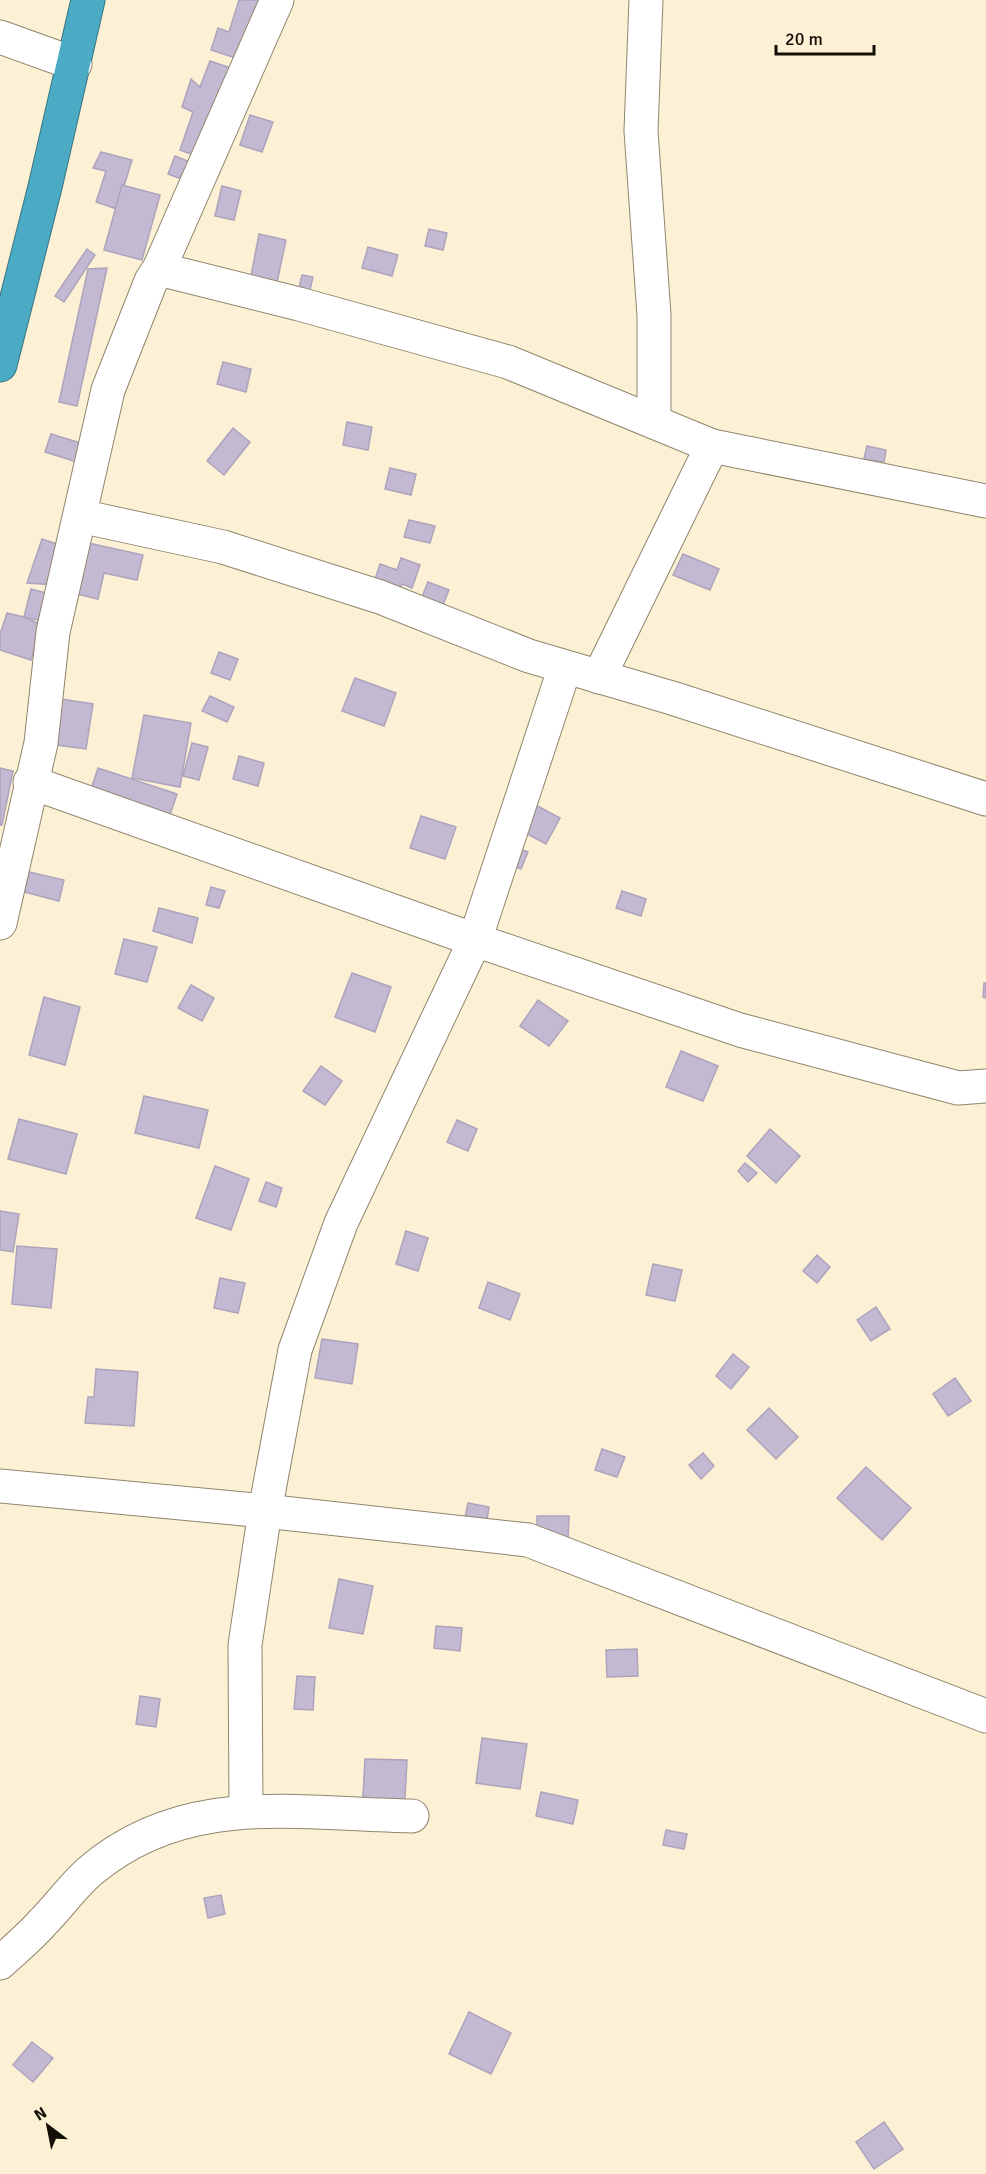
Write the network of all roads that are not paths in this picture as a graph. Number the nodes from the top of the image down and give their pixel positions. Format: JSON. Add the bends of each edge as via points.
{"nodes":[{"id":1,"x":88,"y":0,"type":"edge"},
{"id":2,"x":278,"y":0,"type":"edge"},
{"id":3,"x":646,"y":0,"type":"edge"},
{"id":4,"x":0,"y":37,"type":"edge"},
{"id":5,"x":75,"y":64,"type":"junction"},
{"id":6,"x":159,"y":269,"type":"junction"},
{"id":7,"x":0,"y":365,"type":"edge"},
{"id":8,"x":654,"y":422,"type":"junction"},
{"id":9,"x":712,"y":446,"type":"junction"},
{"id":10,"x":986,"y":501,"type":"edge"},
{"id":11,"x":80,"y":516,"type":"junction"},
{"id":12,"x":566,"y":667,"type":"junction"},
{"id":13,"x":599,"y":677,"type":"junction"},
{"id":14,"x":30,"y":782,"type":"junction"},
{"id":15,"x":986,"y":800,"type":"edge"},
{"id":16,"x":0,"y":923,"type":"edge"},
{"id":17,"x":475,"y":940,"type":"junction"},
{"id":18,"x":986,"y":1086,"type":"edge"},
{"id":19,"x":0,"y":1486,"type":"edge"},
{"id":20,"x":265,"y":1511,"type":"junction"},
{"id":21,"x":986,"y":1716,"type":"edge"},
{"id":22,"x":246,"y":1810,"type":"junction"},
{"id":23,"x":412,"y":1816,"type":"dead end"},
{"id":24,"x":0,"y":1963,"type":"edge"}],
"edges":[{"from":1,"to":5,"type":"highway"},
{"from":2,"to":6,"type":"street"},
{"from":3,"to":8,"type":"street","via":[[641,132],[654,315]]},
{"from":4,"to":5,"type":"street"},
{"from":5,"to":7,"type":"highway"},
{"from":6,"to":8,"type":"street","via":[[508,362]]},
{"from":6,"to":11,"type":"street","via":[[108,390]]},
{"from":8,"to":9,"type":"street"},
{"from":9,"to":10,"type":"street"},
{"from":9,"to":13,"type":"street"},
{"from":11,"to":12,"type":"street","via":[[223,547],[380,597]]},
{"from":11,"to":14,"type":"street","via":[[53,632],[41,743]]},
{"from":12,"to":13,"type":"street"},
{"from":12,"to":17,"type":"street"},
{"from":13,"to":15,"type":"street"},
{"from":14,"to":16,"type":"street"},
{"from":14,"to":17,"type":"street"},
{"from":17,"to":18,"type":"street","via":[[740,1030],[958,1088]]},
{"from":17,"to":20,"type":"street","via":[[341,1223],[295,1350]]},
{"from":19,"to":20,"type":"street"},
{"from":20,"to":21,"type":"street","via":[[528,1540]]},
{"from":20,"to":22,"type":"street","via":[[245,1645]]},
{"from":22,"to":23,"type":"street"},
{"from":22,"to":24,"type":"street","via":[[194,1817],[144,1836],[89,1872]]}]}
